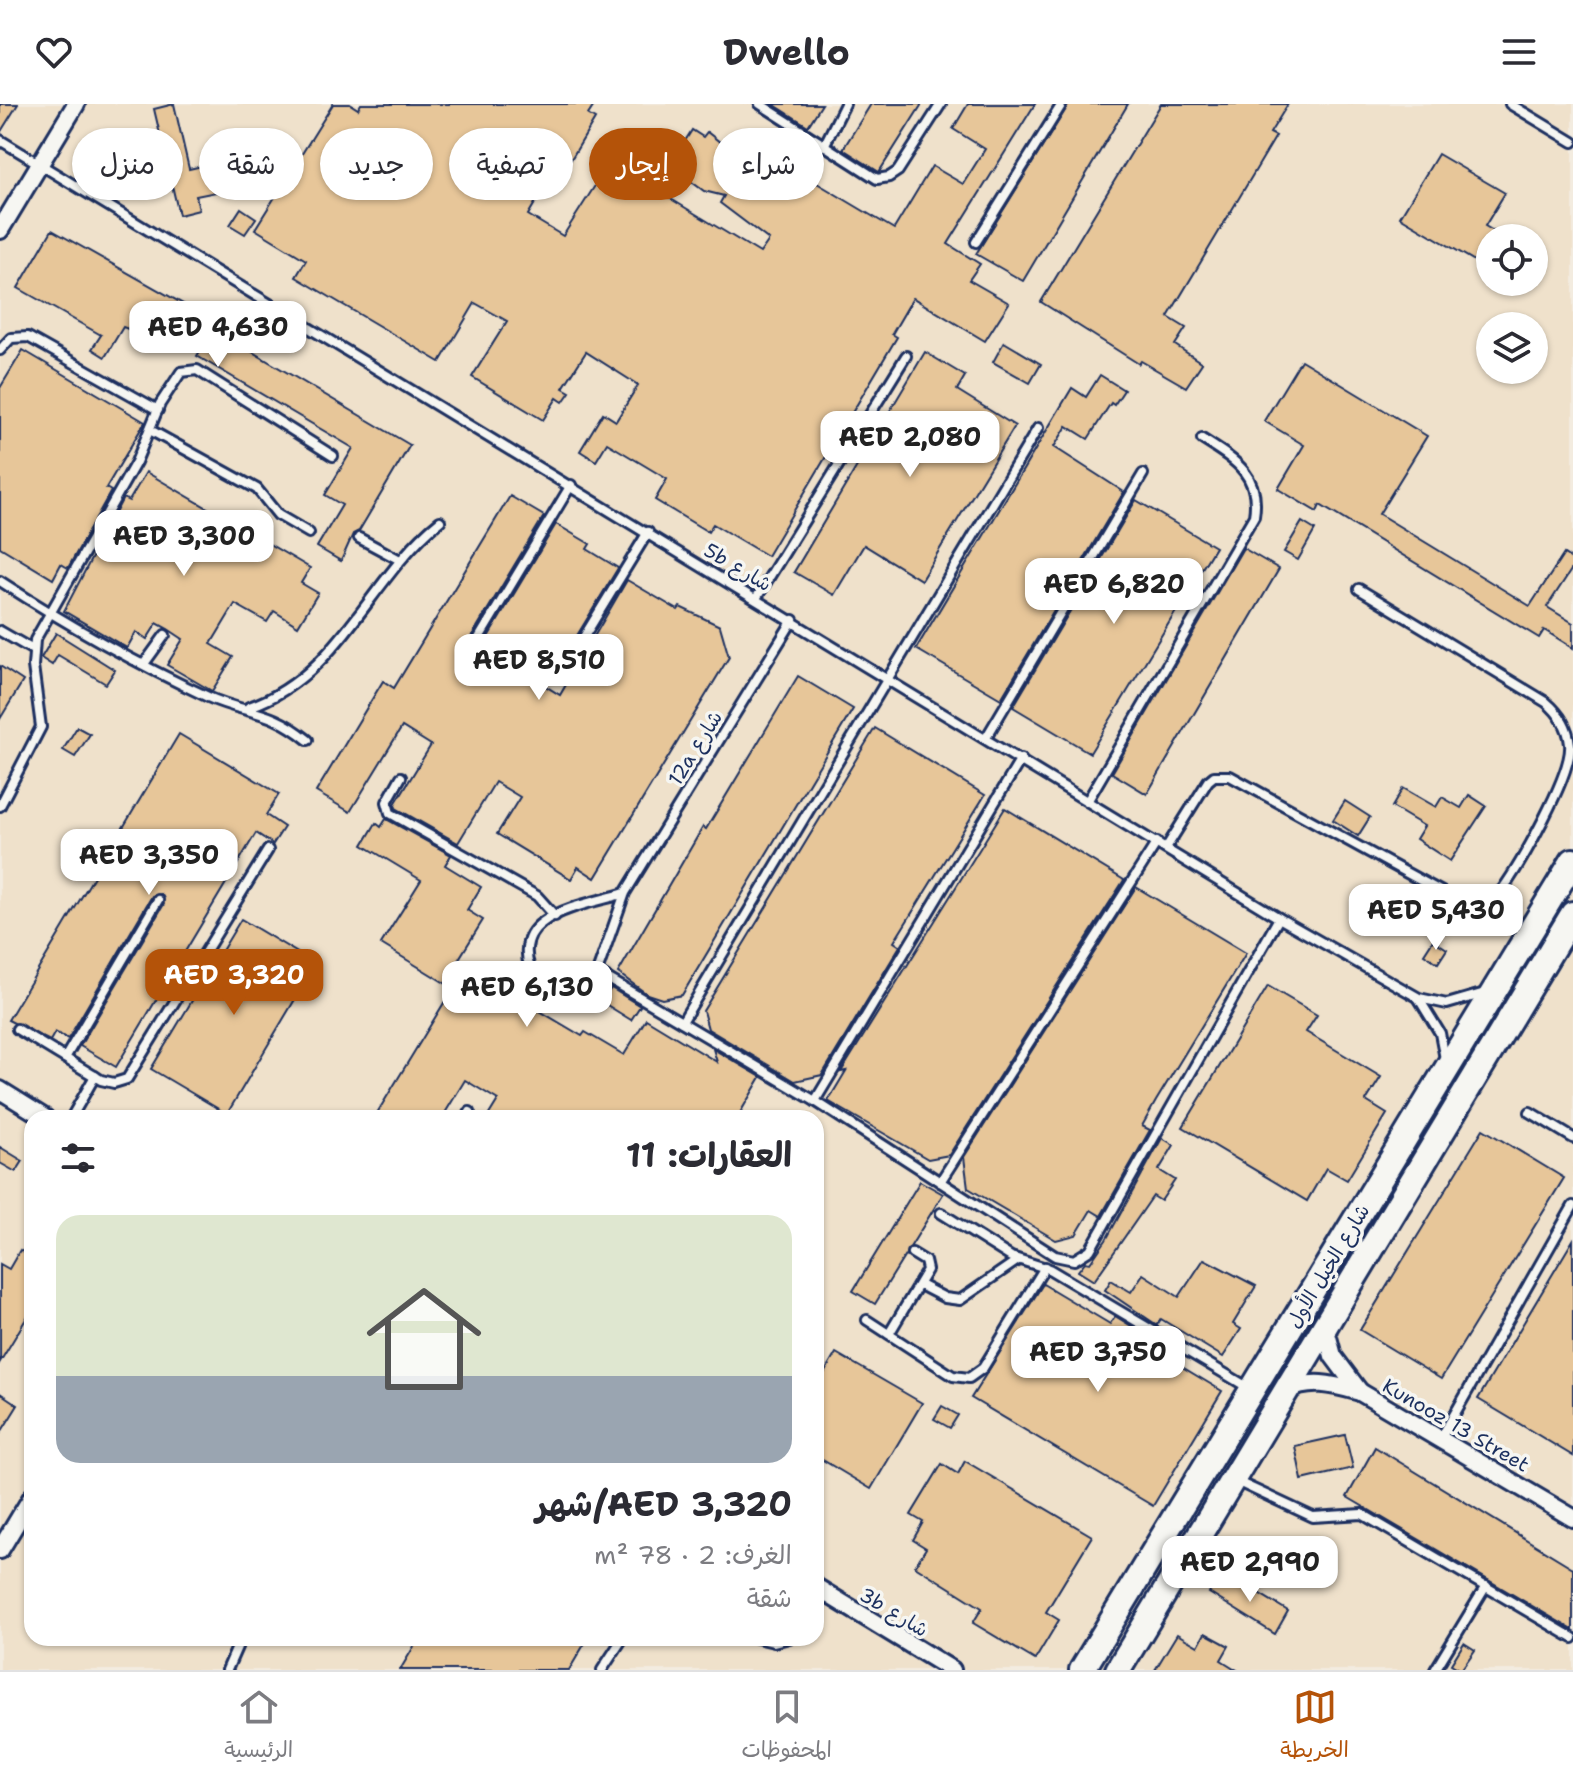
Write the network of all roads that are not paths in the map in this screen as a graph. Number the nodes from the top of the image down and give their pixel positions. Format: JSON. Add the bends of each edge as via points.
{"nodes":[{"id":1,"x":76,"y":104,"type":"edge"},
{"id":2,"x":760,"y":104,"type":"edge"},
{"id":3,"x":845,"y":104,"type":"edge"},
{"id":4,"x":941,"y":104,"type":"edge"},
{"id":5,"x":1062,"y":104,"type":"edge"},
{"id":6,"x":1510,"y":104,"type":"edge"},
{"id":7,"x":797,"y":128,"type":"edge"},
{"id":8,"x":0,"y":140,"type":"edge"},
{"id":9,"x":1573,"y":142,"type":"edge"},
{"id":10,"x":824,"y":146,"type":"joint"},
{"id":11,"x":40,"y":163,"type":"junction"},
{"id":12,"x":0,"y":230,"type":"edge"},
{"id":13,"x":976,"y":242,"type":"dead end"},
{"id":14,"x":0,"y":350,"type":"edge"},
{"id":15,"x":906,"y":356,"type":"dead end"},
{"id":16,"x":158,"y":410,"type":"junction"},
{"id":17,"x":1038,"y":428,"type":"dead end"},
{"id":18,"x":150,"y":430,"type":"junction"},
{"id":19,"x":1202,"y":439,"type":"dead end"},
{"id":20,"x":333,"y":456,"type":"dead end"},
{"id":21,"x":1143,"y":474,"type":"dead end"},
{"id":22,"x":571,"y":485,"type":"junction"},
{"id":23,"x":440,"y":521,"type":"dead end"},
{"id":24,"x":648,"y":532,"type":"junction"},
{"id":25,"x":309,"y":533,"type":"dead end"},
{"id":26,"x":359,"y":538,"type":"dead end"},
{"id":27,"x":400,"y":560,"type":"junction"},
{"id":28,"x":0,"y":581,"type":"edge"},
{"id":29,"x":1359,"y":589,"type":"dead end"},
{"id":30,"x":757,"y":597,"type":"junction"},
{"id":31,"x":49,"y":613,"type":"junction"},
{"id":32,"x":793,"y":620,"type":"junction"},
{"id":33,"x":0,"y":631,"type":"edge"},
{"id":34,"x":165,"y":635,"type":"dead end"},
{"id":35,"x":473,"y":648,"type":"dead end"},
{"id":36,"x":33,"y":650,"type":"junction"},
{"id":37,"x":144,"y":664,"type":"junction"},
{"id":38,"x":560,"y":676,"type":"dead end"},
{"id":39,"x":890,"y":679,"type":"junction"},
{"id":40,"x":248,"y":708,"type":"junction"},
{"id":41,"x":986,"y":738,"type":"junction"},
{"id":42,"x":308,"y":740,"type":"dead end"},
{"id":43,"x":1021,"y":759,"type":"junction"},
{"id":44,"x":401,"y":777,"type":"dead end"},
{"id":45,"x":1088,"y":800,"type":"junction"},
{"id":46,"x":0,"y":806,"type":"edge"},
{"id":47,"x":1157,"y":842,"type":"junction"},
{"id":48,"x":1166,"y":848,"type":"junction"},
{"id":49,"x":268,"y":850,"type":"dead end"},
{"id":50,"x":1573,"y":861,"type":"edge"},
{"id":51,"x":625,"y":893,"type":"junction"},
{"id":52,"x":158,"y":900,"type":"dead end"},
{"id":53,"x":1573,"y":914,"type":"edge"},
{"id":54,"x":555,"y":916,"type":"junction"},
{"id":55,"x":1279,"y":918,"type":"junction"},
{"id":56,"x":597,"y":972,"type":"junction"},
{"id":57,"x":1499,"y":983,"type":"junction"},
{"id":58,"x":1419,"y":998,"type":"junction"},
{"id":59,"x":682,"y":1022,"type":"junction"},
{"id":60,"x":17,"y":1029,"type":"dead end"},
{"id":61,"x":65,"y":1058,"type":"junction"},
{"id":62,"x":1444,"y":1073,"type":"junction"},
{"id":63,"x":95,"y":1076,"type":"junction"},
{"id":64,"x":0,"y":1090,"type":"edge"},
{"id":65,"x":815,"y":1101,"type":"junction"},
{"id":66,"x":32,"y":1110,"type":"edge"},
{"id":67,"x":76,"y":1110,"type":"edge"},
{"id":68,"x":1530,"y":1112,"type":"dead end"},
{"id":69,"x":1573,"y":1138,"type":"edge"},
{"id":70,"x":940,"y":1182,"type":"junction"},
{"id":71,"x":1573,"y":1206,"type":"edge"},
{"id":72,"x":941,"y":1213,"type":"dead end"},
{"id":73,"x":912,"y":1253,"type":"dead end"},
{"id":74,"x":1018,"y":1260,"type":"junction"},
{"id":75,"x":1045,"y":1267,"type":"junction"},
{"id":76,"x":920,"y":1285,"type":"junction"},
{"id":77,"x":867,"y":1320,"type":"dead end"},
{"id":78,"x":1325,"y":1326,"type":"junction"},
{"id":79,"x":889,"y":1334,"type":"junction"},
{"id":80,"x":1253,"y":1391,"type":"junction"},
{"id":81,"x":1286,"y":1391,"type":"junction"},
{"id":82,"x":1360,"y":1392,"type":"junction"},
{"id":83,"x":1441,"y":1438,"type":"junction"},
{"id":84,"x":1233,"y":1480,"type":"junction"},
{"id":85,"x":24,"y":1510,"type":"edge"},
{"id":86,"x":1573,"y":1518,"type":"edge"},
{"id":87,"x":0,"y":1550,"type":"edge"},
{"id":88,"x":1486,"y":1586,"type":"junction"},
{"id":89,"x":824,"y":1595,"type":"edge"},
{"id":90,"x":1573,"y":1638,"type":"edge"},
{"id":91,"x":238,"y":1646,"type":"edge"},
{"id":92,"x":618,"y":1646,"type":"edge"},
{"id":93,"x":227,"y":1670,"type":"edge"},
{"id":94,"x":602,"y":1670,"type":"edge"},
{"id":95,"x":952,"y":1670,"type":"edge"},
{"id":96,"x":1082,"y":1670,"type":"edge"},
{"id":97,"x":1118,"y":1670,"type":"edge"},
{"id":98,"x":1435,"y":1670,"type":"edge"}],
"edges":[{"from":1,"to":11,"type":"street"},
{"from":2,"to":7,"type":"lane"},
{"from":3,"to":10,"type":"lane"},
{"from":4,"to":10,"type":"lane","via":[[889,177],[870,177]]},
{"from":5,"to":13,"type":"lane"},
{"from":6,"to":9,"type":"lane"},
{"from":8,"to":11,"type":"lane","name":"5b شارع"},
{"from":11,"to":12,"type":"street"},
{"from":11,"to":22,"type":"lane","name":"5b شارع"},
{"from":14,"to":16,"type":"lane","via":[[11,338],[28,337]]},
{"from":15,"to":30,"type":"lane"},
{"from":16,"to":18,"type":"lane"},
{"from":16,"to":20,"type":"lane","via":[[181,372],[197,370]]},
{"from":17,"to":39,"type":"lane"},
{"from":18,"to":25,"type":"lane","via":[[257,489],[278,515]]},
{"from":18,"to":31,"type":"lane"},
{"from":19,"to":45,"type":"lane","via":[[1248,473],[1257,501],[1254,516]]},
{"from":21,"to":41,"type":"lane"},
{"from":22,"to":24,"type":"lane","name":"5b شارع"},
{"from":22,"to":35,"type":"lane"},
{"from":23,"to":27,"type":"lane"},
{"from":24,"to":30,"type":"lane","name":"5b شارع"},
{"from":24,"to":38,"type":"lane"},
{"from":26,"to":27,"type":"lane"},
{"from":27,"to":40,"type":"lane","via":[[303,678],[281,695]]},
{"from":28,"to":31,"type":"lane"},
{"from":29,"to":48,"type":"lane","via":[[1546,702],[1563,721],[1570,744],[1567,769],[1502,890],[1490,898],[1460,902],[1230,776],[1208,781]]},
{"from":30,"to":32,"type":"lane","name":"5b شارع"},
{"from":31,"to":36,"type":"lane"},
{"from":31,"to":37,"type":"lane"},
{"from":32,"to":39,"type":"lane","name":"5b شارع"},
{"from":32,"to":51,"type":"lane","name":"12a شارع"},
{"from":33,"to":36,"type":"lane"},
{"from":34,"to":37,"type":"lane"},
{"from":36,"to":46,"type":"lane","via":[[41,727]]},
{"from":37,"to":40,"type":"lane","via":[[209,697]]},
{"from":39,"to":41,"type":"lane","name":"5b شارع"},
{"from":39,"to":59,"type":"lane"},
{"from":40,"to":42,"type":"lane","via":[[280,720]]},
{"from":41,"to":43,"type":"lane","name":"5b شارع"},
{"from":43,"to":45,"type":"lane","name":"5b شارع"},
{"from":43,"to":65,"type":"lane"},
{"from":44,"to":54,"type":"lane","via":[[387,802],[390,813],[537,896]]},
{"from":45,"to":47,"type":"lane","name":"5b شارع"},
{"from":47,"to":48,"type":"lane","name":"5b شارع"},
{"from":47,"to":70,"type":"lane"},
{"from":48,"to":55,"type":"lane","name":"5b شارع"},
{"from":49,"to":63,"type":"lane","via":[[133,1073],[114,1083]]},
{"from":50,"to":57,"type":"main road","name":"شارع الخيل الأول"},
{"from":51,"to":54,"type":"lane"},
{"from":51,"to":56,"type":"lane","name":"12a شارع"},
{"from":52,"to":61,"type":"lane"},
{"from":53,"to":78,"type":"main road","name":"شارع الخيل الأول"},
{"from":54,"to":56,"type":"lane","via":[[538,925],[529,940],[527,958],[533,974],[546,987],[571,992]]},
{"from":55,"to":58,"type":"lane","name":"5b شارع"},
{"from":55,"to":70,"type":"lane","via":[[1085,1255],[1061,1259]]},
{"from":56,"to":59,"type":"lane"},
{"from":57,"to":58,"type":"lane","name":"5b شارع","via":[[1461,1002]]},
{"from":57,"to":62,"type":"main road","name":"شارع الخيل الأول"},
{"from":58,"to":62,"type":"lane","name":"5b شارع","via":[[1440,1033]]},
{"from":59,"to":65,"type":"lane"},
{"from":60,"to":61,"type":"lane"},
{"from":61,"to":63,"type":"lane"},
{"from":62,"to":80,"type":"main road","name":"شارع الخيل الأول"},
{"from":63,"to":67,"type":"lane"},
{"from":64,"to":66,"type":"street"},
{"from":65,"to":70,"type":"lane"},
{"from":68,"to":69,"type":"lane"},
{"from":71,"to":83,"type":"lane"},
{"from":72,"to":74,"type":"lane"},
{"from":73,"to":76,"type":"lane","via":[[927,1265]]},
{"from":74,"to":75,"type":"lane"},
{"from":74,"to":76,"type":"lane","via":[[960,1300]]},
{"from":75,"to":79,"type":"lane","via":[[975,1376],[953,1376]]},
{"from":75,"to":80,"type":"lane"},
{"from":76,"to":79,"type":"lane"},
{"from":77,"to":79,"type":"lane"},
{"from":78,"to":81,"type":"main road","name":"شارع الخيل الأول"},
{"from":78,"to":82,"type":"street","name":"Kunooz 13 Street","via":[[1333,1356]]},
{"from":80,"to":96,"type":"main road","name":"شارع الخيل الأول"},
{"from":81,"to":82,"type":"street","name":"Kunooz 13 Street","via":[[1322,1383]]},
{"from":81,"to":84,"type":"main road","name":"شارع الخيل الأول"},
{"from":82,"to":83,"type":"street","name":"Kunooz 13 Street"},
{"from":83,"to":86,"type":"street","name":"Kunooz 13 Street"},
{"from":84,"to":88,"type":"lane","via":[[1313,1517],[1362,1514]]},
{"from":84,"to":97,"type":"main road","name":"شارع الخيل الأول"},
{"from":85,"to":87,"type":"street"},
{"from":88,"to":90,"type":"lane"},
{"from":88,"to":98,"type":"lane"},
{"from":89,"to":95,"type":"street","name":"3b شارع"},
{"from":91,"to":93,"type":"lane"},
{"from":92,"to":94,"type":"lane"}]}
